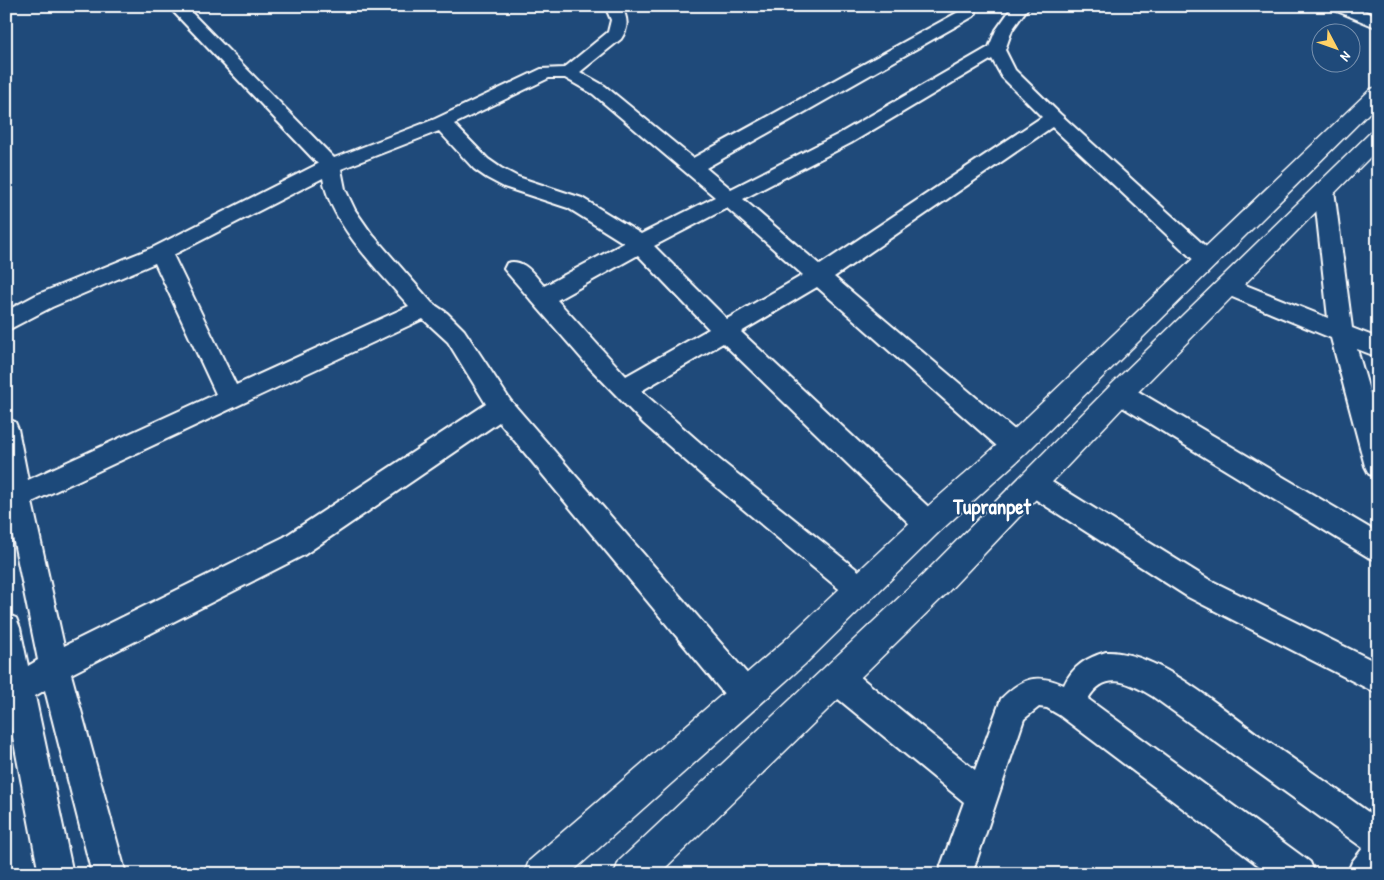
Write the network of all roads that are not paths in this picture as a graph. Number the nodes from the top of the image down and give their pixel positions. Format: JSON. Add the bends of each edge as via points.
{"nodes":[{"id":1,"x":176,"y":6,"type":"edge"},
{"id":2,"x":613,"y":6,"type":"edge"},
{"id":3,"x":1021,"y":6,"type":"edge"},
{"id":4,"x":1338,"y":6,"type":"edge"},
{"id":5,"x":960,"y":10,"type":"edge"},
{"id":6,"x":1378,"y":23,"type":"edge"},
{"id":7,"x":1004,"y":30,"type":"junction"},
{"id":8,"x":996,"y":50,"type":"junction"},
{"id":9,"x":568,"y":73,"type":"junction"},
{"id":10,"x":1378,"y":93,"type":"edge"},
{"id":11,"x":1053,"y":118,"type":"junction"},
{"id":12,"x":442,"y":123,"type":"junction"},
{"id":13,"x":1378,"y":137,"type":"edge"},
{"id":14,"x":331,"y":166,"type":"junction"},
{"id":15,"x":691,"y":168,"type":"junction"},
{"id":16,"x":1324,"y":190,"type":"junction"},
{"id":17,"x":730,"y":199,"type":"junction"},
{"id":18,"x":640,"y":244,"type":"junction"},
{"id":19,"x":161,"y":252,"type":"junction"},
{"id":20,"x":1207,"y":260,"type":"junction"},
{"id":21,"x":515,"y":269,"type":"dead end"},
{"id":22,"x":818,"y":276,"type":"junction"},
{"id":23,"x":1228,"y":286,"type":"junction"},
{"id":24,"x":544,"y":297,"type":"junction"},
{"id":25,"x":424,"y":309,"type":"junction"},
{"id":26,"x":6,"y":322,"type":"edge"},
{"id":27,"x":724,"y":330,"type":"junction"},
{"id":28,"x":1341,"y":332,"type":"junction"},
{"id":29,"x":1378,"y":348,"type":"edge"},
{"id":30,"x":624,"y":389,"type":"junction"},
{"id":31,"x":1120,"y":393,"type":"junction"},
{"id":32,"x":230,"y":397,"type":"junction"},
{"id":33,"x":502,"y":407,"type":"junction"},
{"id":34,"x":1370,"y":412,"type":"edge"},
{"id":35,"x":6,"y":429,"type":"edge"},
{"id":36,"x":1015,"y":446,"type":"junction"},
{"id":37,"x":1378,"y":466,"type":"edge"},
{"id":38,"x":1033,"y":484,"type":"junction"},
{"id":39,"x":12,"y":500,"type":"edge"},
{"id":40,"x":928,"y":524,"type":"junction"},
{"id":41,"x":1378,"y":548,"type":"edge"},
{"id":42,"x":860,"y":589,"type":"junction"},
{"id":43,"x":6,"y":628,"type":"edge"},
{"id":44,"x":54,"y":667,"type":"junction"},
{"id":45,"x":837,"y":678,"type":"junction"},
{"id":46,"x":1378,"y":679,"type":"edge"},
{"id":47,"x":13,"y":694,"type":"edge"},
{"id":48,"x":746,"y":696,"type":"junction"},
{"id":49,"x":1070,"y":704,"type":"junction"},
{"id":50,"x":982,"y":796,"type":"junction"},
{"id":51,"x":1378,"y":839,"type":"edge"},
{"id":52,"x":1378,"y":856,"type":"edge"},
{"id":53,"x":56,"y":874,"type":"edge"},
{"id":54,"x":109,"y":874,"type":"edge"},
{"id":55,"x":542,"y":874,"type":"edge"},
{"id":56,"x":632,"y":874,"type":"edge"},
{"id":57,"x":955,"y":874,"type":"edge"},
{"id":58,"x":1298,"y":874,"type":"edge"},
{"id":59,"x":1364,"y":874,"type":"edge"}],
"edges":[{"from":1,"to":14,"type":"street"},
{"from":2,"to":9,"type":"street","via":[[619,16],[620,27],[615,36]]},
{"from":3,"to":7,"type":"street"},
{"from":4,"to":6,"type":"street"},
{"from":5,"to":7,"type":"street"},
{"from":5,"to":15,"type":"street"},
{"from":7,"to":8,"type":"street"},
{"from":8,"to":11,"type":"street","via":[[1008,72]]},
{"from":8,"to":17,"type":"street","via":[[844,139]]},
{"from":9,"to":12,"type":"street","via":[[547,73]]},
{"from":9,"to":15,"type":"street","via":[[599,90]]},
{"from":10,"to":20,"type":"highway"},
{"from":11,"to":20,"type":"street"},
{"from":11,"to":22,"type":"street"},
{"from":12,"to":14,"type":"street"},
{"from":12,"to":18,"type":"street","via":[[480,164],[494,173],[592,212]]},
{"from":13,"to":16,"type":"highway"},
{"from":14,"to":19,"type":"street"},
{"from":14,"to":25,"type":"street","via":[[335,189],[346,213]]},
{"from":15,"to":17,"type":"street"},
{"from":16,"to":23,"type":"highway"},
{"from":16,"to":28,"type":"street"},
{"from":17,"to":18,"type":"street"},
{"from":17,"to":22,"type":"street"},
{"from":18,"to":24,"type":"street"},
{"from":18,"to":27,"type":"street"},
{"from":19,"to":26,"type":"street","via":[[44,301]]},
{"from":19,"to":32,"type":"street"},
{"from":20,"to":36,"type":"highway"},
{"from":21,"to":24,"type":"street"},
{"from":22,"to":27,"type":"street"},
{"from":22,"to":36,"type":"street"},
{"from":23,"to":28,"type":"street"},
{"from":23,"to":31,"type":"highway"},
{"from":24,"to":30,"type":"street"},
{"from":25,"to":32,"type":"street"},
{"from":25,"to":33,"type":"street","via":[[456,336]]},
{"from":27,"to":30,"type":"street"},
{"from":27,"to":40,"type":"street"},
{"from":28,"to":29,"type":"street"},
{"from":28,"to":34,"type":"street"},
{"from":30,"to":42,"type":"street","via":[[677,439]]},
{"from":31,"to":38,"type":"highway"},
{"from":31,"to":41,"type":"street"},
{"from":32,"to":39,"type":"street"},
{"from":33,"to":44,"type":"street","via":[[294,546]]},
{"from":33,"to":48,"type":"street"},
{"from":34,"to":37,"type":"street"},
{"from":35,"to":39,"type":"street"},
{"from":36,"to":40,"type":"highway"},
{"from":38,"to":45,"type":"highway"},
{"from":38,"to":46,"type":"street","via":[[1198,588]]},
{"from":39,"to":44,"type":"street"},
{"from":40,"to":42,"type":"highway"},
{"from":42,"to":48,"type":"highway"},
{"from":43,"to":47,"type":"street"},
{"from":44,"to":47,"type":"street"},
{"from":44,"to":54,"type":"street"},
{"from":45,"to":50,"type":"street"},
{"from":45,"to":56,"type":"highway"},
{"from":47,"to":53,"type":"street"},
{"from":48,"to":55,"type":"highway"},
{"from":49,"to":50,"type":"street","via":[[1051,694],[1036,692],[1024,697],[1012,710]]},
{"from":49,"to":51,"type":"street","via":[[1086,676],[1100,666],[1115,666],[1144,674]]},
{"from":49,"to":58,"type":"street"},
{"from":50,"to":57,"type":"street"},
{"from":52,"to":59,"type":"street"}]}
